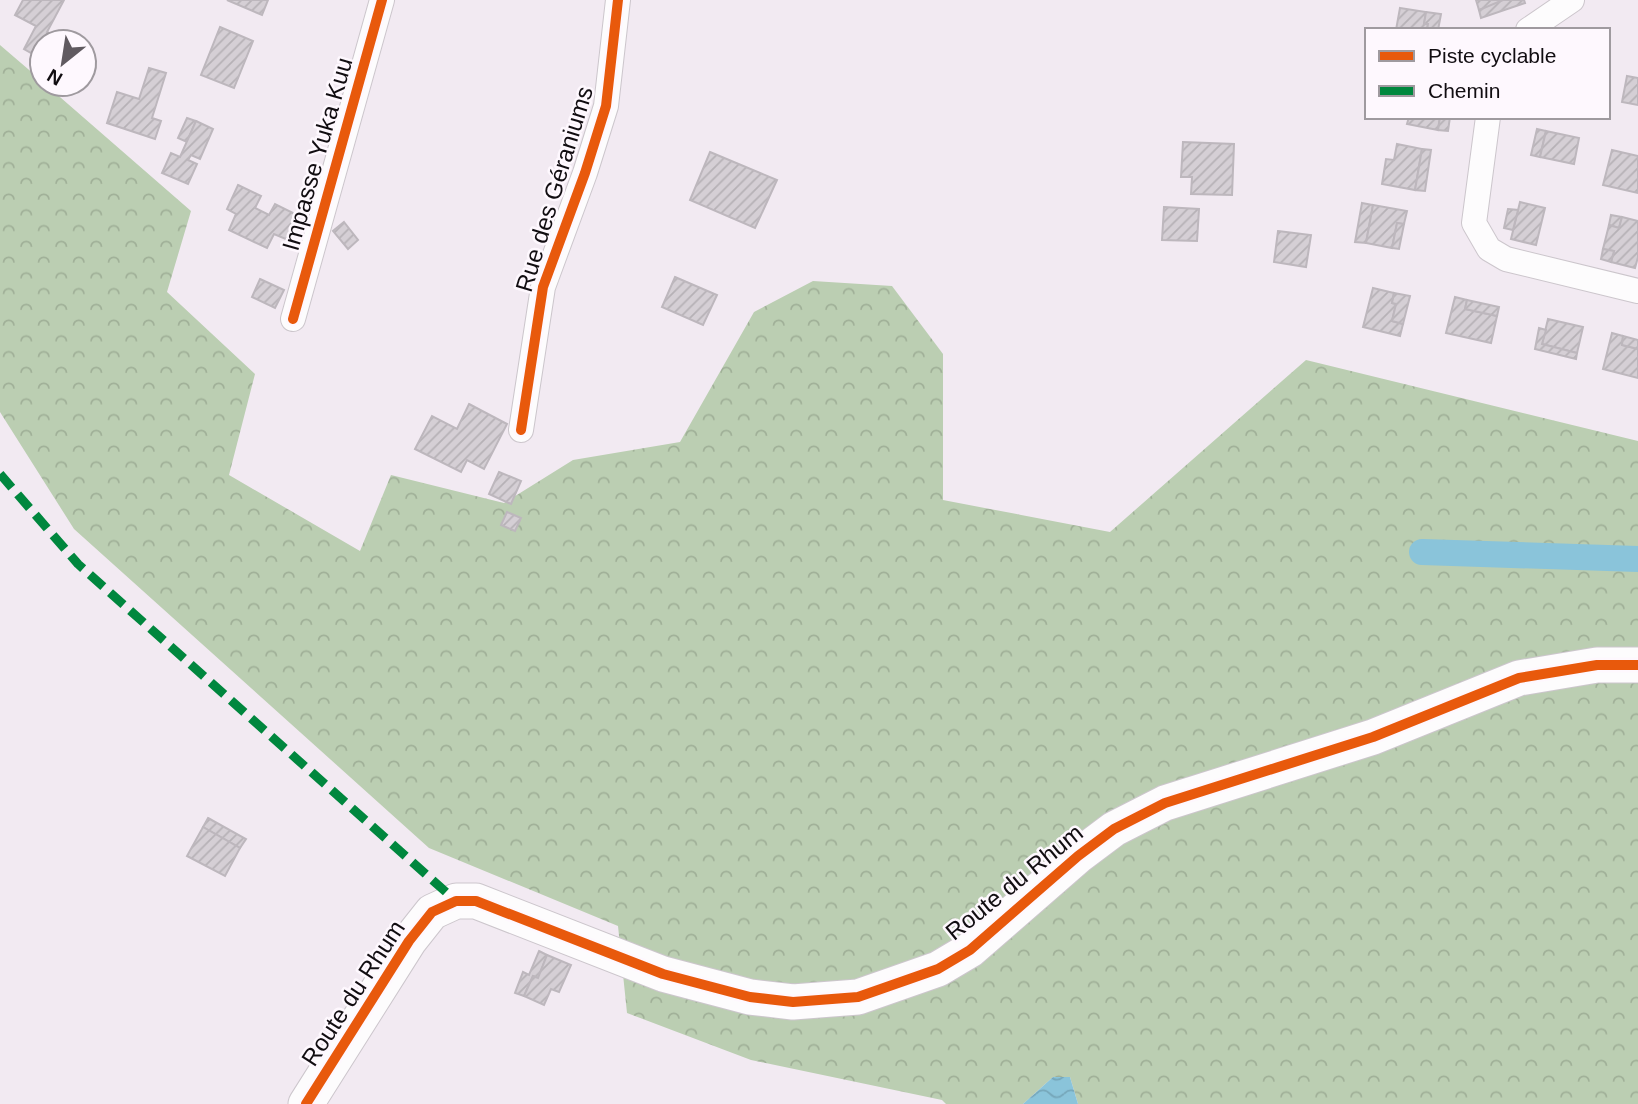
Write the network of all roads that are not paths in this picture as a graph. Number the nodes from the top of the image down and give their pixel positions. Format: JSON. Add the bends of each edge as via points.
{"nodes":[{"id":1,"x":382,"y":0,"type":"edge"},
{"id":2,"x":618,"y":0,"type":"edge"},
{"id":3,"x":1572,"y":0,"type":"edge"},
{"id":4,"x":1531,"y":28,"type":"edge"},
{"id":5,"x":1488,"y":119,"type":"edge"},
{"id":6,"x":1638,"y":291,"type":"edge"},
{"id":7,"x":293,"y":319,"type":"dead end"},
{"id":8,"x":522,"y":430,"type":"dead end"},
{"id":9,"x":1638,"y":665,"type":"edge"},
{"id":10,"x":306,"y":1104,"type":"edge"}],
"edges":[{"from":1,"to":7,"type":"street","name":"Impasse Yuka Kuu"},
{"from":2,"to":8,"type":"street","name":"Rue des Géraniums","via":[[606,106],[543,287]]},
{"from":3,"to":4,"type":"street"},
{"from":5,"to":6,"type":"street","via":[[1474,223],[1489,249],[1506,259]]},
{"from":9,"to":10,"type":"street","name":"Route du Rhum","via":[[1597,665],[1519,678],[1373,737],[1165,803],[1114,829],[1078,856],[970,950],[938,969],[858,997],[793,1002],[750,997],[663,974],[476,901],[456,901],[432,912],[409,941]]}]}
